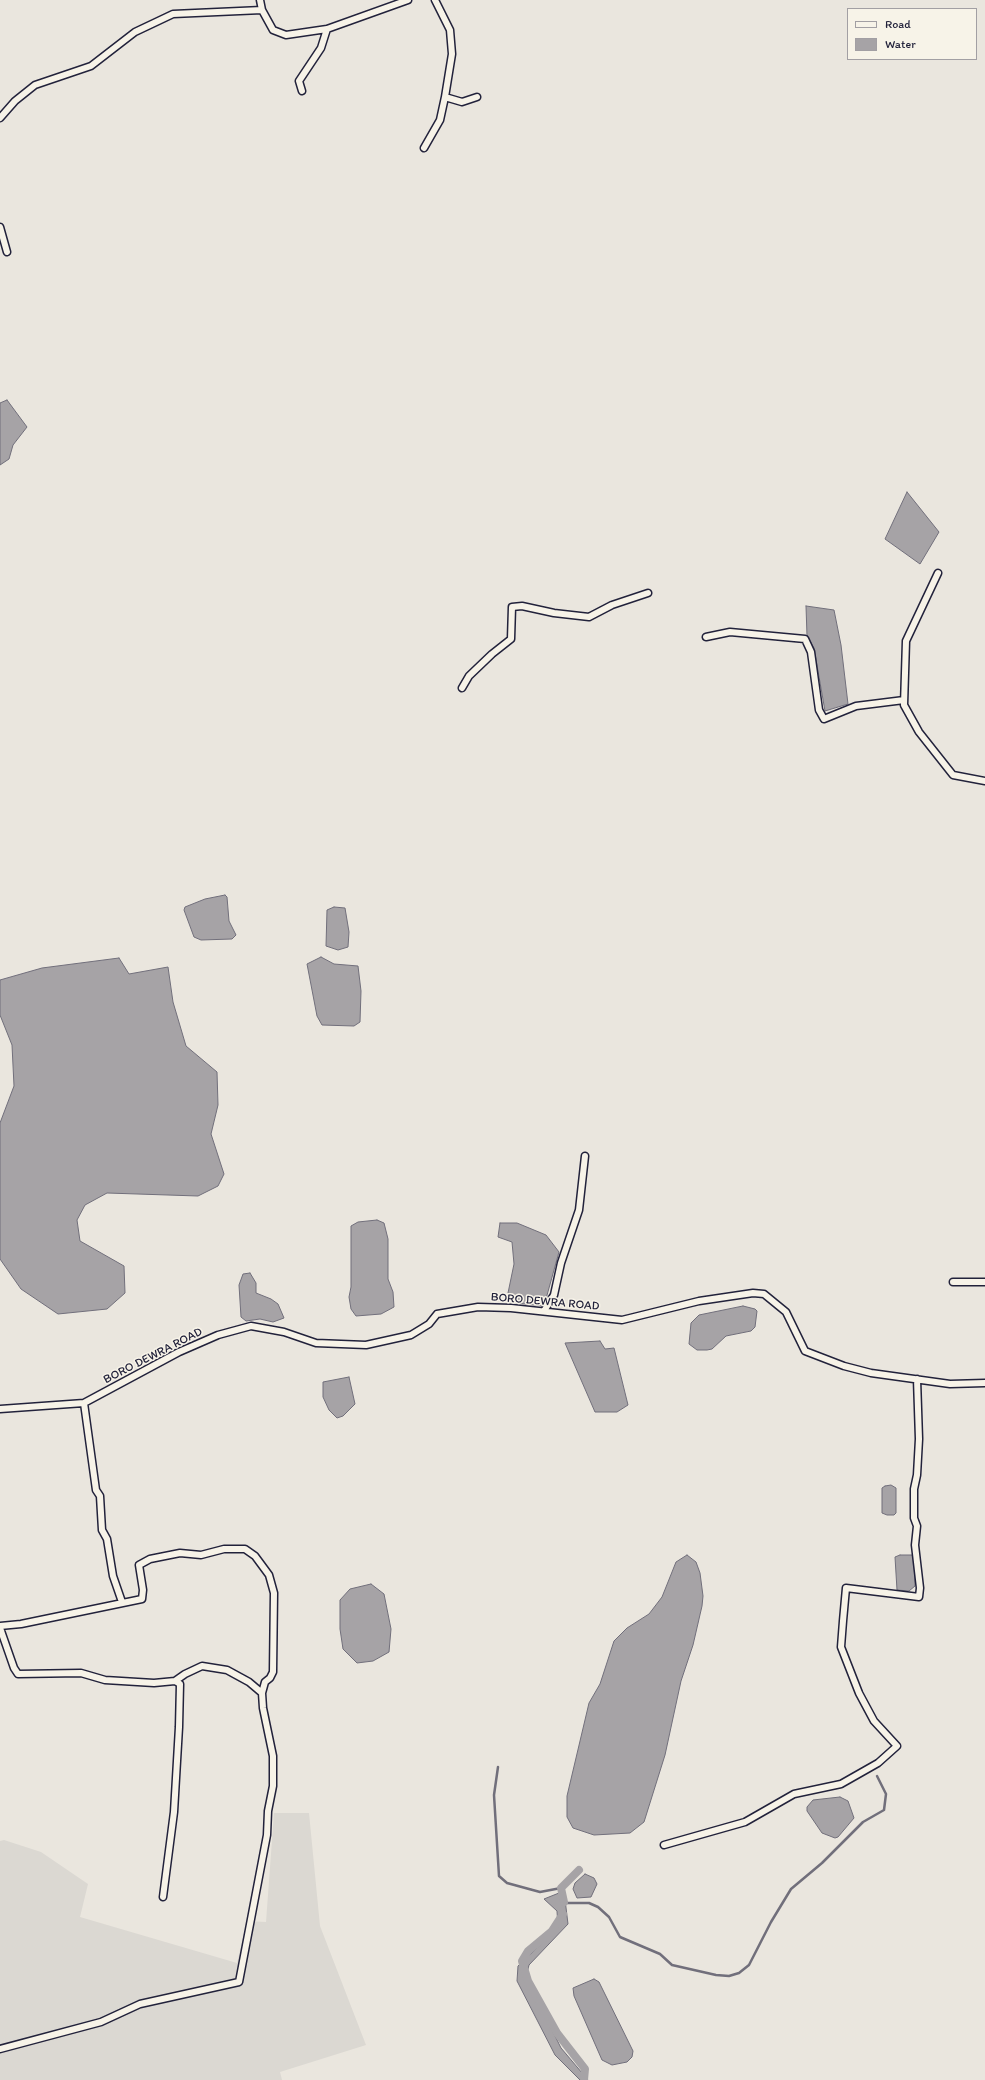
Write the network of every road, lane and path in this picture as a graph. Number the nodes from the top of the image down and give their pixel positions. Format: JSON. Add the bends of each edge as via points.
{"nodes":[{"id":1,"x":260,"y":0,"type":"edge"},
{"id":2,"x":408,"y":0,"type":"edge"},
{"id":3,"x":435,"y":0,"type":"edge"},
{"id":4,"x":262,"y":10,"type":"junction"},
{"id":5,"x":327,"y":29,"type":"junction"},
{"id":6,"x":302,"y":91,"type":"dead end"},
{"id":7,"x":445,"y":97,"type":"junction"},
{"id":8,"x":477,"y":97,"type":"dead end"},
{"id":9,"x":0,"y":118,"type":"edge"},
{"id":10,"x":424,"y":148,"type":"dead end"},
{"id":11,"x":0,"y":228,"type":"edge"},
{"id":12,"x":7,"y":252,"type":"dead end"},
{"id":13,"x":938,"y":573,"type":"dead end"},
{"id":14,"x":648,"y":593,"type":"dead end"},
{"id":15,"x":706,"y":637,"type":"dead end"},
{"id":16,"x":462,"y":688,"type":"dead end"},
{"id":17,"x":904,"y":700,"type":"junction"},
{"id":18,"x":985,"y":781,"type":"edge"},
{"id":19,"x":585,"y":1156,"type":"dead end"},
{"id":20,"x":953,"y":1282,"type":"dead end"},
{"id":21,"x":985,"y":1282,"type":"edge"},
{"id":22,"x":544,"y":1311,"type":"junction"},
{"id":23,"x":917,"y":1379,"type":"junction"},
{"id":24,"x":985,"y":1384,"type":"edge"},
{"id":25,"x":84,"y":1403,"type":"junction"},
{"id":26,"x":0,"y":1408,"type":"edge"},
{"id":27,"x":122,"y":1602,"type":"junction"},
{"id":28,"x":0,"y":1627,"type":"edge"},
{"id":29,"x":176,"y":1681,"type":"junction"},
{"id":30,"x":262,"y":1693,"type":"junction"},
{"id":31,"x":664,"y":1845,"type":"dead end"},
{"id":32,"x":163,"y":1897,"type":"dead end"},
{"id":33,"x":0,"y":2050,"type":"edge"}],
"edges":[{"from":1,"to":4,"type":"street"},
{"from":2,"to":5,"type":"street"},
{"from":3,"to":7,"type":"street","via":[[450,30],[452,54]]},
{"from":4,"to":5,"type":"street","via":[[273,30],[286,35]]},
{"from":4,"to":9,"type":"street","via":[[173,14],[135,32],[91,66],[35,85],[15,101]]},
{"from":5,"to":6,"type":"street","via":[[321,48],[299,80]]},
{"from":7,"to":8,"type":"street","via":[[462,102]]},
{"from":7,"to":10,"type":"street","via":[[440,120]]},
{"from":11,"to":12,"type":"street"},
{"from":13,"to":17,"type":"street","via":[[906,641]]},
{"from":14,"to":16,"type":"street","via":[[612,605],[589,617],[522,606],[512,607],[510,639],[469,676]]},
{"from":15,"to":17,"type":"street","via":[[730,632],[805,639],[811,652],[819,710],[824,719],[856,706]]},
{"from":17,"to":18,"type":"street","via":[[919,732],[953,775]]},
{"from":19,"to":22,"type":"street","via":[[579,1210],[561,1263],[554,1295]]},
{"from":20,"to":21,"type":"street"},
{"from":22,"to":23,"type":"street","name":"BORO DEWRA ROAD","via":[[622,1320],[699,1301],[753,1293],[764,1294],[786,1312],[805,1351],[844,1366]]},
{"from":22,"to":25,"type":"street","name":"BORO DEWRA ROAD","via":[[478,1307],[437,1314],[429,1324],[411,1335],[366,1345],[316,1343],[284,1332],[251,1326],[218,1335],[179,1352]]},
{"from":23,"to":24,"type":"street","name":"BORO DEWRA ROAD","via":[[950,1384]]},
{"from":23,"to":31,"type":"street","via":[[918,1439],[914,1511],[917,1526],[915,1545],[919,1597],[846,1588],[841,1647],[859,1693],[874,1721],[898,1746],[878,1763],[841,1784],[794,1794],[745,1822]]},
{"from":25,"to":26,"type":"street","name":"BORO DEWRA ROAD"},
{"from":25,"to":27,"type":"street","via":[[96,1490],[100,1496],[102,1530],[107,1539],[113,1576]]},
{"from":27,"to":28,"type":"street"},
{"from":27,"to":30,"type":"street","via":[[142,1599],[139,1565],[142,1562],[180,1553],[201,1555],[230,1548],[249,1550],[269,1575],[274,1593],[273,1672],[264,1684]]},
{"from":28,"to":29,"type":"street","via":[[18,1674],[81,1673],[105,1680],[154,1683]]},
{"from":29,"to":30,"type":"street","via":[[202,1666],[227,1670],[249,1682]]},
{"from":29,"to":32,"type":"street","via":[[180,1684],[174,1812]]},
{"from":30,"to":33,"type":"street","via":[[273,1756],[273,1786],[267,1836],[238,1982],[140,2004],[101,2022]]}]}
